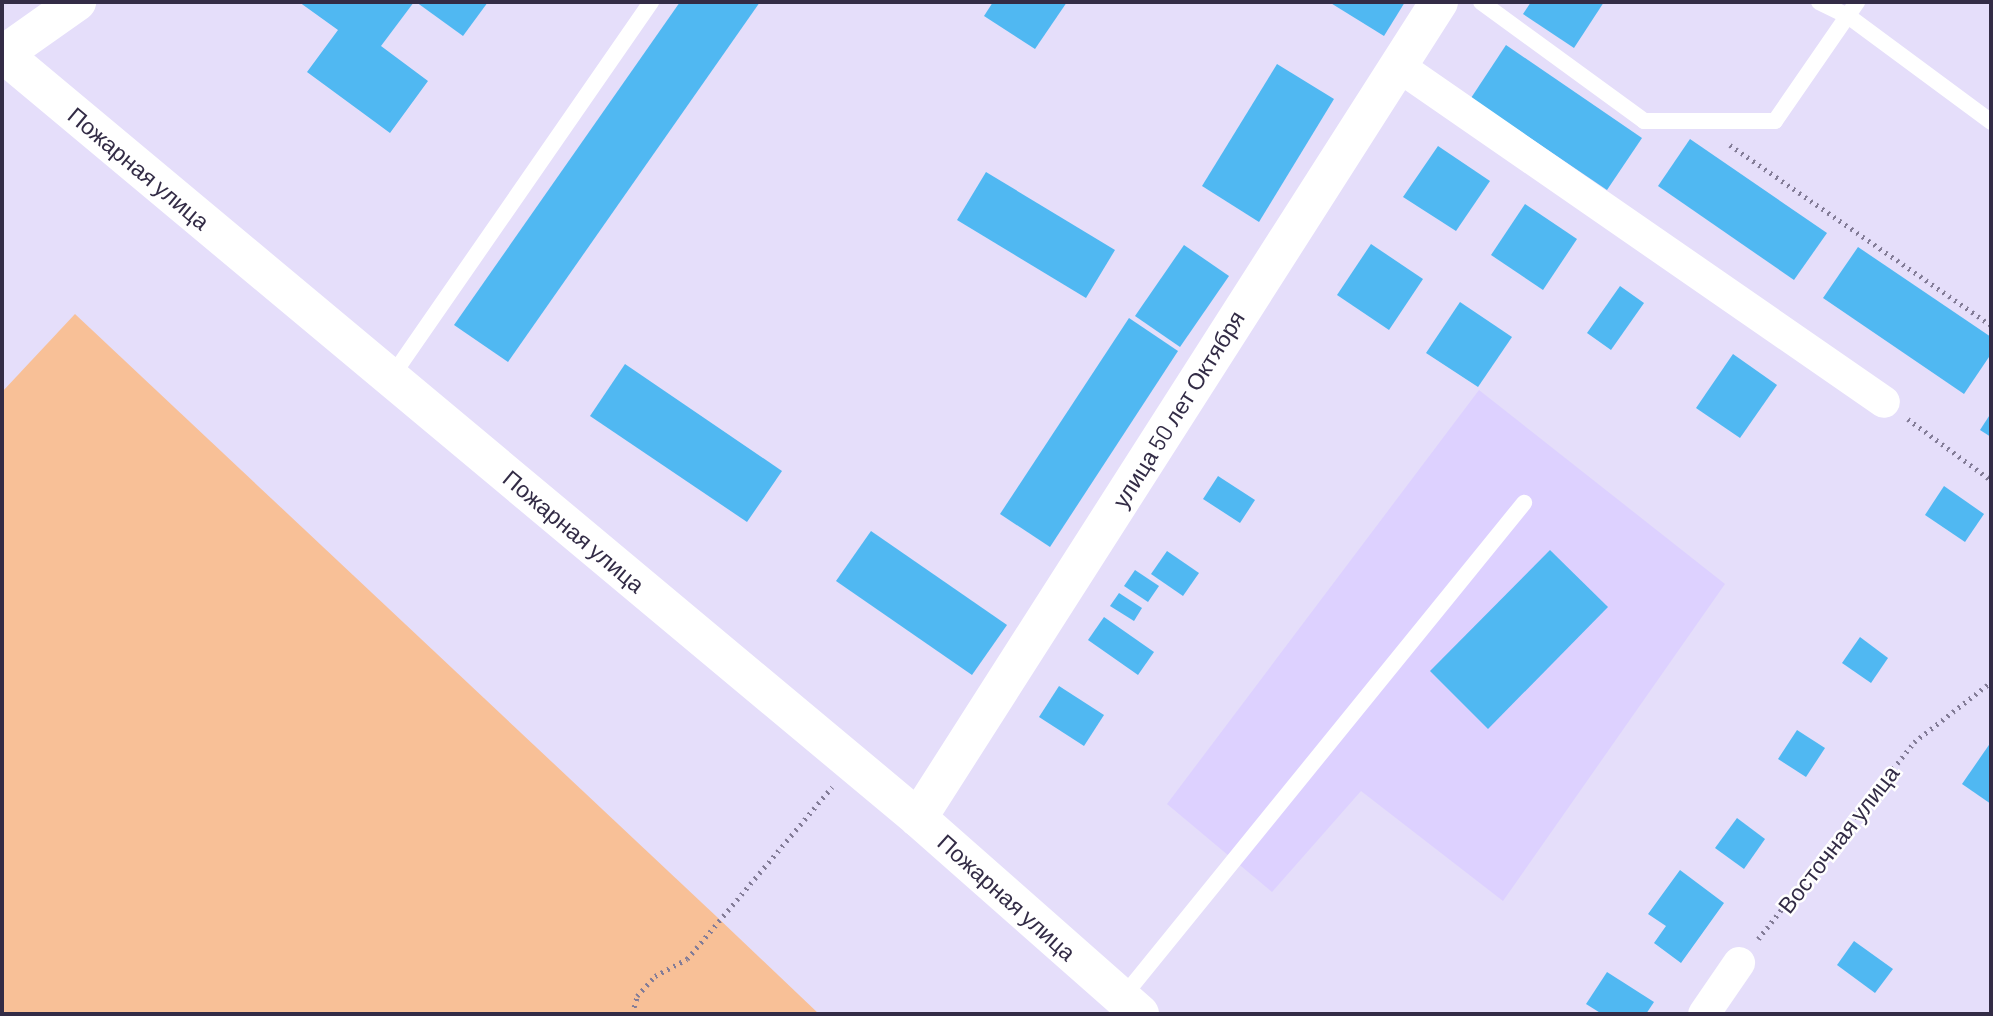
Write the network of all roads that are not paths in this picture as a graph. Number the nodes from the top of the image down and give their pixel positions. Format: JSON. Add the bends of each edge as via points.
{"nodes":[{"id":1,"x":77,"y":2,"type":"edge"},
{"id":2,"x":651,"y":2,"type":"edge"},
{"id":3,"x":1438,"y":2,"type":"edge"},
{"id":4,"x":1481,"y":2,"type":"edge"},
{"id":5,"x":1819,"y":2,"type":"edge"},
{"id":6,"x":1857,"y":2,"type":"edge"},
{"id":7,"x":1848,"y":16,"type":"junction"},
{"id":8,"x":2,"y":54,"type":"edge"},
{"id":9,"x":1397,"y":65,"type":"junction"},
{"id":10,"x":1991,"y":122,"type":"edge"},
{"id":11,"x":390,"y":379,"type":"junction"},
{"id":12,"x":1884,"y":402,"type":"road end"},
{"id":13,"x":1524,"y":503,"type":"dead end"},
{"id":14,"x":918,"y":818,"type":"junction"},
{"id":15,"x":1739,"y":963,"type":"road end"},
{"id":16,"x":1131,"y":1006,"type":"edge"},
{"id":17,"x":1704,"y":1014,"type":"edge"}],
"edges":[{"from":1,"to":8,"type":"street"},
{"from":2,"to":11,"type":"lane"},
{"from":3,"to":9,"type":"street","name":"улица 50 лет Октября"},
{"from":4,"to":7,"type":"lane","via":[[1644,121],[1775,121]]},
{"from":5,"to":7,"type":"lane"},
{"from":6,"to":7,"type":"lane"},
{"from":7,"to":10,"type":"lane"},
{"from":8,"to":11,"type":"street","name":"Пожарная улица"},
{"from":9,"to":12,"type":"street"},
{"from":9,"to":14,"type":"street","name":"улица 50 лет Октября"},
{"from":11,"to":14,"type":"street","name":"Пожарная улица"},
{"from":13,"to":16,"type":"lane"},
{"from":14,"to":16,"type":"street","name":"Пожарная улица"},
{"from":15,"to":17,"type":"street"}]}
